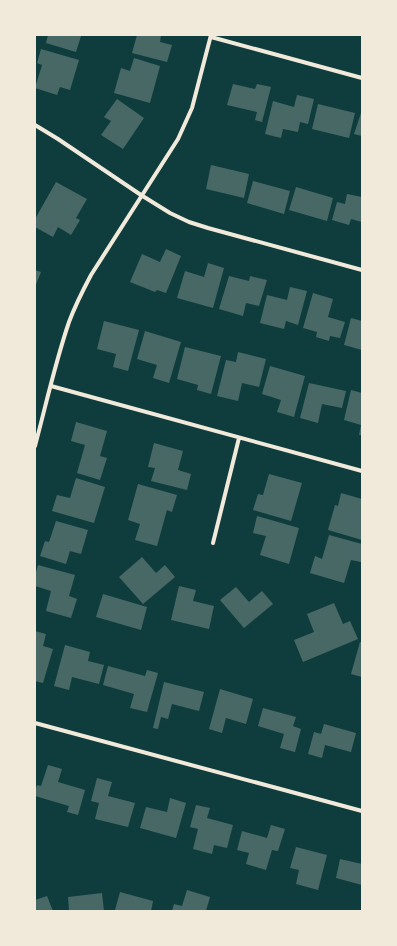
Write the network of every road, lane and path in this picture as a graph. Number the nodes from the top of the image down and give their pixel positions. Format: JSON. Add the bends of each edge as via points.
{"nodes":[{"id":1,"x":211,"y":36,"type":"edge"},
{"id":2,"x":362,"y":78,"type":"edge"},
{"id":3,"x":35,"y":125,"type":"edge"},
{"id":4,"x":141,"y":195,"type":"junction"},
{"id":5,"x":362,"y":270,"type":"edge"},
{"id":6,"x":51,"y":386,"type":"junction"},
{"id":7,"x":239,"y":438,"type":"junction"},
{"id":8,"x":35,"y":446,"type":"edge"},
{"id":9,"x":362,"y":471,"type":"edge"},
{"id":10,"x":213,"y":543,"type":"dead end"},
{"id":11,"x":35,"y":723,"type":"edge"},
{"id":12,"x":362,"y":811,"type":"edge"}],
"edges":[{"from":1,"to":2,"type":"street"},
{"from":1,"to":4,"type":"street","via":[[192,108],[178,139]]},
{"from":3,"to":4,"type":"street"},
{"from":4,"to":5,"type":"street","via":[[189,222]]},
{"from":4,"to":6,"type":"street","via":[[84,289],[70,322]]},
{"from":6,"to":7,"type":"street"},
{"from":6,"to":8,"type":"street"},
{"from":7,"to":9,"type":"street"},
{"from":7,"to":10,"type":"street"},
{"from":11,"to":12,"type":"street"}]}
